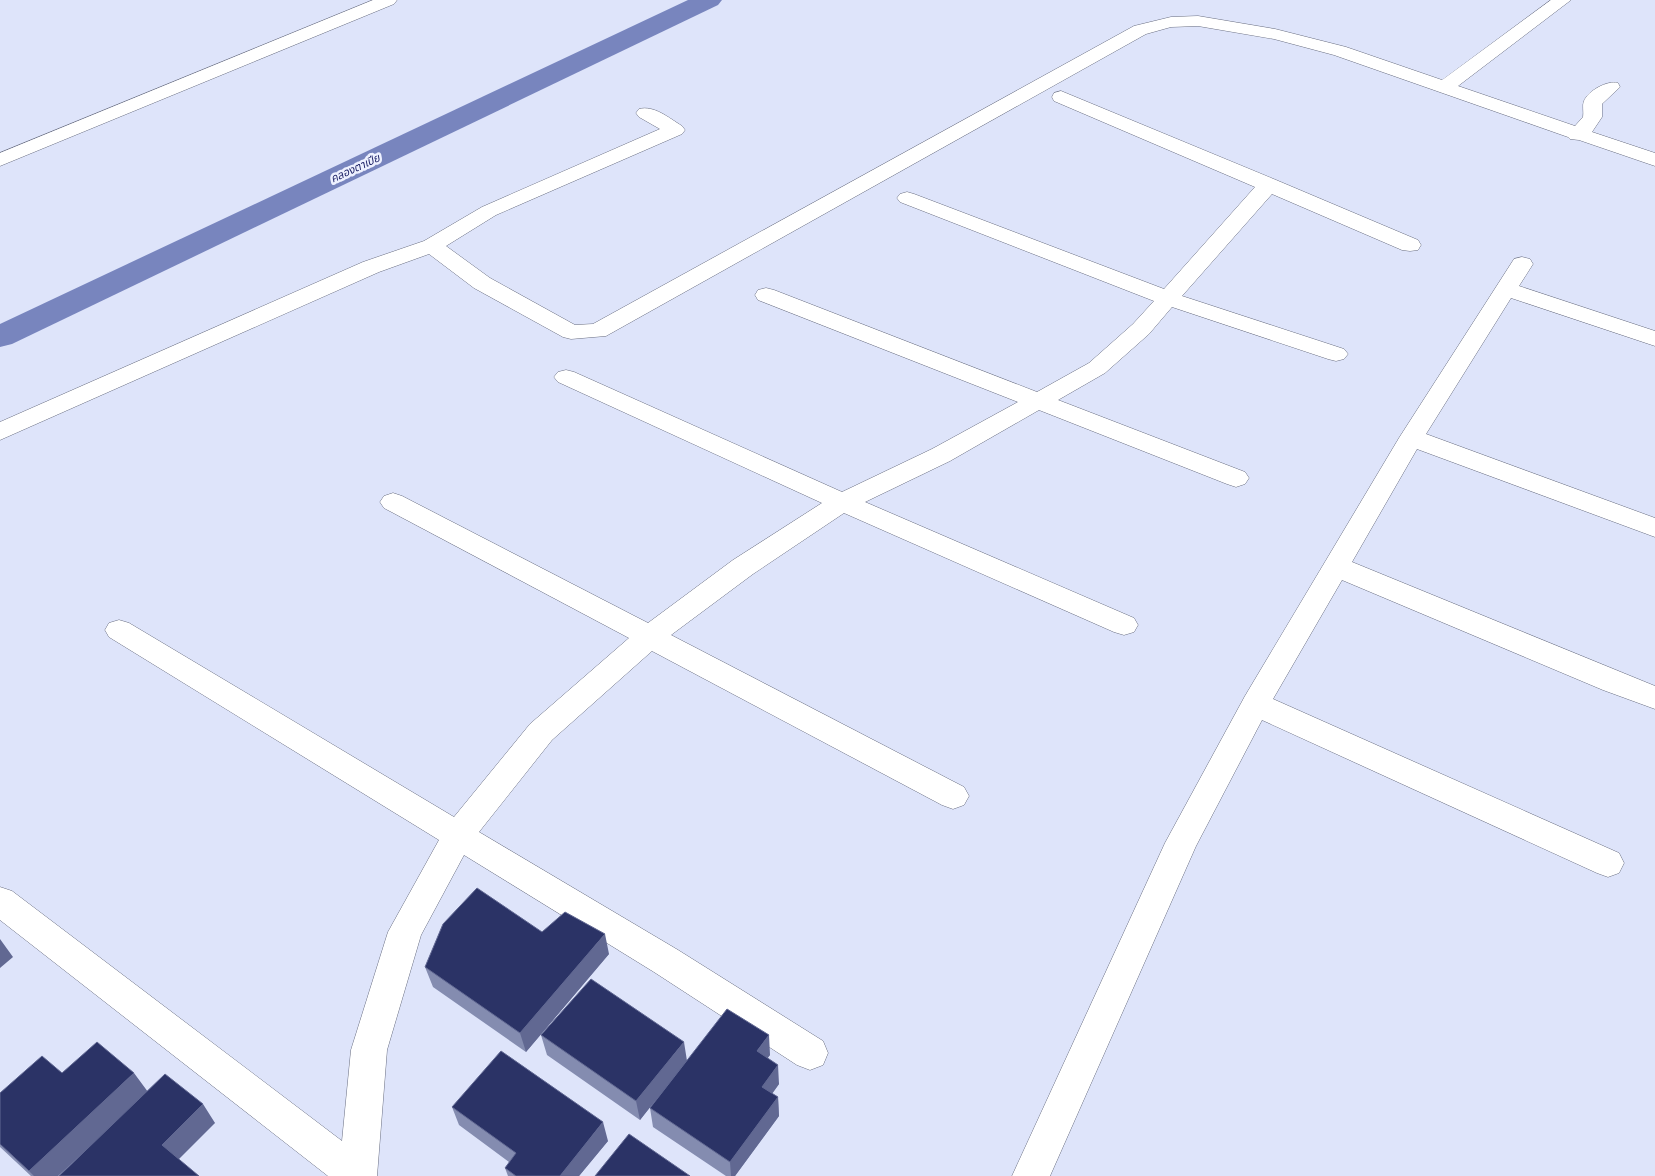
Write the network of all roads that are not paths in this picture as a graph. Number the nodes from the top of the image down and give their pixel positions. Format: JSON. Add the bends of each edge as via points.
{"nodes":[{"id":1,"x":388,"y":0,"type":"edge"},
{"id":2,"x":1562,"y":0,"type":"edge"},
{"id":3,"x":1611,"y":87,"type":"dead end"},
{"id":4,"x":1444,"y":88,"type":"junction"},
{"id":5,"x":1061,"y":97,"type":"dead end"},
{"id":6,"x":646,"y":113,"type":"dead end"},
{"id":7,"x":1577,"y":134,"type":"junction"},
{"id":8,"x":0,"y":160,"type":"edge"},
{"id":9,"x":1655,"y":160,"type":"edge"},
{"id":10,"x":1270,"y":184,"type":"junction"},
{"id":11,"x":907,"y":198,"type":"dead end"},
{"id":12,"x":1410,"y":245,"type":"dead end"},
{"id":13,"x":432,"y":246,"type":"junction"},
{"id":14,"x":1522,"y":264,"type":"dead end"},
{"id":15,"x":1505,"y":289,"type":"junction"},
{"id":16,"x":766,"y":295,"type":"dead end"},
{"id":17,"x":1168,"y":298,"type":"junction"},
{"id":18,"x":1655,"y":339,"type":"edge"},
{"id":19,"x":1336,"y":354,"type":"dead end"},
{"id":20,"x":566,"y":377,"type":"dead end"},
{"id":21,"x":1040,"y":401,"type":"junction"},
{"id":22,"x":0,"y":432,"type":"edge"},
{"id":23,"x":1412,"y":438,"type":"junction"},
{"id":24,"x":1236,"y":478,"type":"dead end"},
{"id":25,"x":393,"y":502,"type":"dead end"},
{"id":26,"x":842,"y":502,"type":"junction"},
{"id":27,"x":1655,"y":528,"type":"edge"},
{"id":28,"x":1335,"y":566,"type":"junction"},
{"id":29,"x":1124,"y":625,"type":"dead end"},
{"id":30,"x":119,"y":630,"type":"dead end"},
{"id":31,"x":649,"y":637,"type":"junction"},
{"id":32,"x":1655,"y":698,"type":"edge"},
{"id":33,"x":1255,"y":704,"type":"junction"},
{"id":34,"x":953,"y":796,"type":"dead end"},
{"id":35,"x":458,"y":835,"type":"junction"},
{"id":36,"x":1608,"y":863,"type":"dead end"},
{"id":37,"x":0,"y":901,"type":"edge"},
{"id":38,"x":810,"y":1053,"type":"dead end"},
{"id":39,"x":358,"y":1176,"type":"edge"},
{"id":40,"x":1030,"y":1176,"type":"edge"}],
"edges":[{"from":1,"to":8,"type":"street"},
{"from":2,"to":4,"type":"street"},
{"from":3,"to":7,"type":"street","via":[[1592,103],[1596,113]]},
{"from":4,"to":7,"type":"street"},
{"from":4,"to":13,"type":"street","via":[[1340,51],[1275,34],[1198,20],[1171,22],[1140,30],[598,331],[572,332],[482,283]]},
{"from":5,"to":10,"type":"street"},
{"from":6,"to":13,"type":"street","via":[[675,130],[489,211]]},
{"from":7,"to":9,"type":"street"},
{"from":10,"to":12,"type":"street"},
{"from":10,"to":17,"type":"street"},
{"from":11,"to":17,"type":"street"},
{"from":13,"to":22,"type":"street","via":[[371,267]]},
{"from":14,"to":15,"type":"street"},
{"from":15,"to":18,"type":"street"},
{"from":15,"to":23,"type":"street"},
{"from":16,"to":21,"type":"street"},
{"from":17,"to":19,"type":"street"},
{"from":17,"to":21,"type":"street","via":[[1141,329],[1097,368]]},
{"from":20,"to":26,"type":"street"},
{"from":21,"to":24,"type":"street"},
{"from":21,"to":26,"type":"street","via":[[941,455]]},
{"from":23,"to":27,"type":"street"},
{"from":23,"to":28,"type":"street"},
{"from":25,"to":31,"type":"street"},
{"from":26,"to":29,"type":"street"},
{"from":26,"to":31,"type":"street","via":[[743,567]]},
{"from":28,"to":32,"type":"street"},
{"from":28,"to":33,"type":"street"},
{"from":30,"to":35,"type":"street"},
{"from":31,"to":34,"type":"street"},
{"from":31,"to":35,"type":"street","via":[[541,732]]},
{"from":33,"to":36,"type":"street"},
{"from":33,"to":40,"type":"street","via":[[1180,843]]},
{"from":35,"to":38,"type":"street"},
{"from":35,"to":39,"type":"street","via":[[405,932],[369,1050]]},
{"from":37,"to":39,"type":"street"}]}
